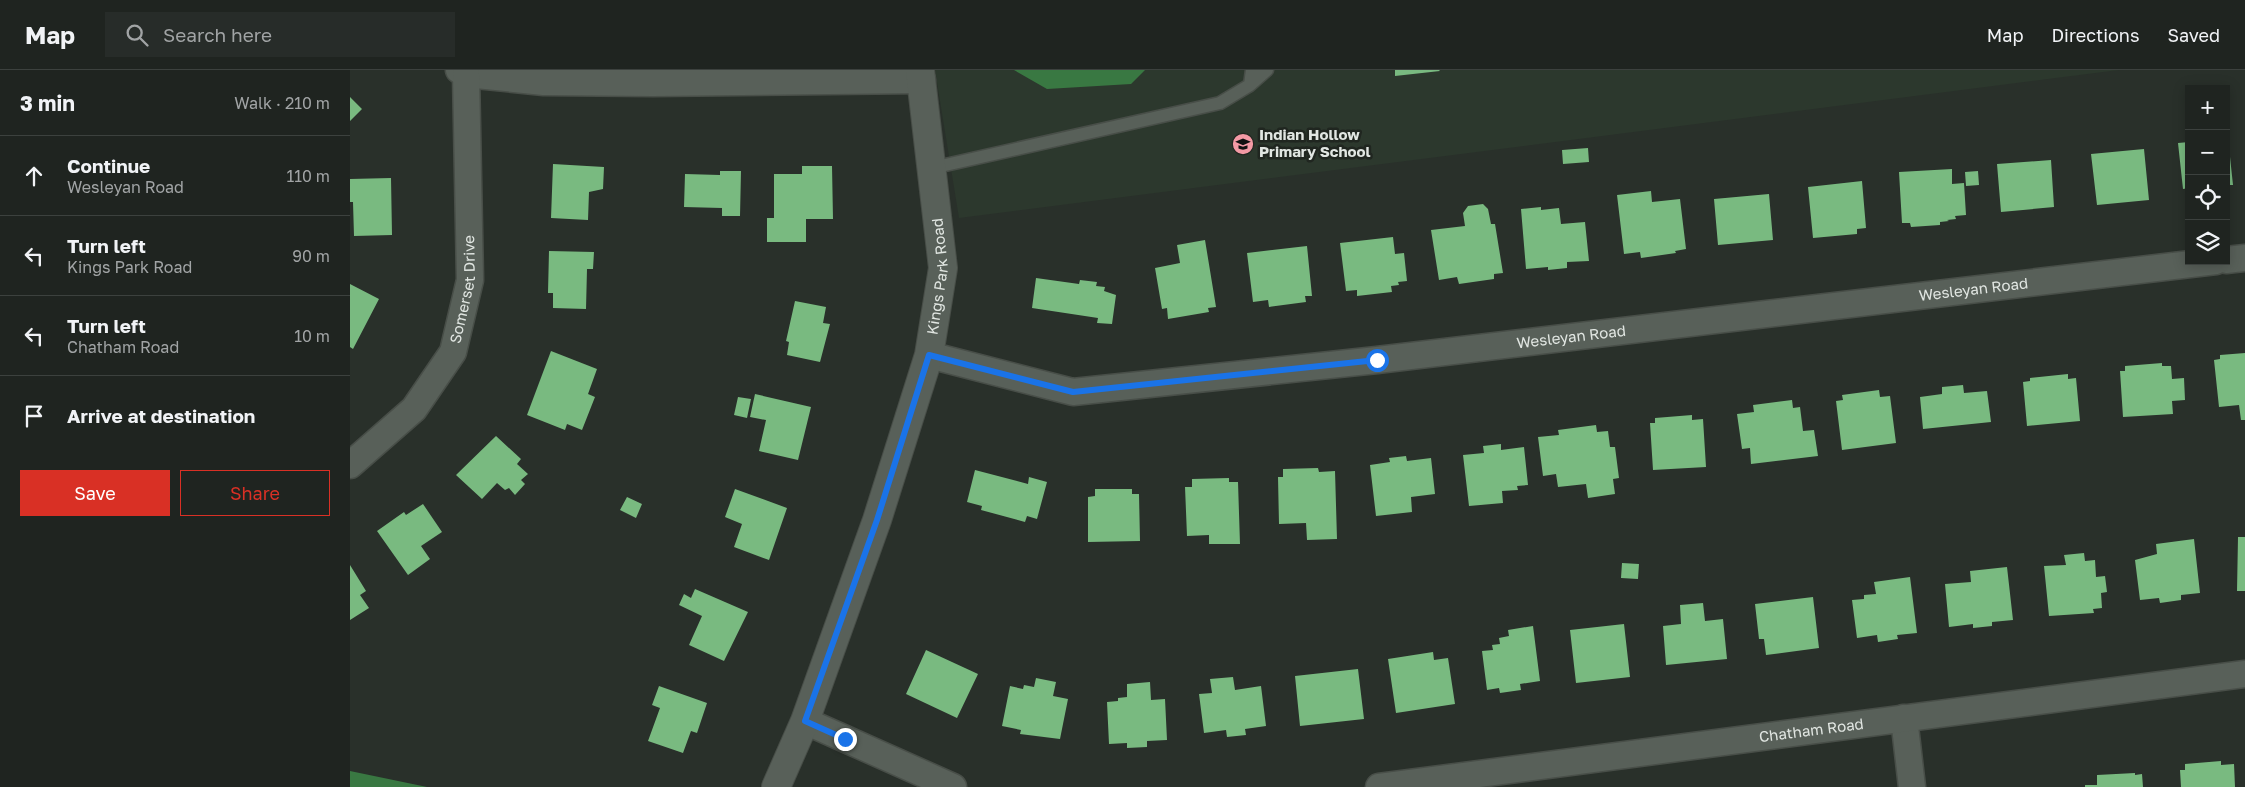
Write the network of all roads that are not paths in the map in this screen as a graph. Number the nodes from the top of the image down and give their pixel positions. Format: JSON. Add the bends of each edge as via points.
{"nodes":[{"id":1,"x":1252,"y":70,"type":"edge"},
{"id":2,"x":1267,"y":70,"type":"edge"},
{"id":3,"x":462,"y":72,"type":"edge"},
{"id":4,"x":921,"y":75,"type":"edge"},
{"id":5,"x":1250,"y":85,"type":"junction"},
{"id":6,"x":932,"y":168,"type":"junction"},
{"id":7,"x":2245,"y":258,"type":"edge"},
{"id":8,"x":2230,"y":260,"type":"edge"},
{"id":9,"x":2185,"y":265,"type":"edge"},
{"id":10,"x":929,"y":355,"type":"junction"},
{"id":11,"x":350,"y":465,"type":"edge"},
{"id":12,"x":2245,"y":674,"type":"edge"},
{"id":13,"x":1904,"y":718,"type":"junction"},
{"id":14,"x":805,"y":721,"type":"junction"},
{"id":15,"x":776,"y":787,"type":"edge"},
{"id":16,"x":953,"y":787,"type":"edge"},
{"id":17,"x":1378,"y":787,"type":"edge"},
{"id":18,"x":1912,"y":787,"type":"edge"}],
"edges":[{"from":1,"to":5,"type":"lane"},
{"from":2,"to":5,"type":"lane"},
{"from":3,"to":4,"type":"street","via":[[544,82],[633,83]]},
{"from":3,"to":11,"type":"street","name":"Somerset Drive","via":[[470,280],[453,352],[414,409]]},
{"from":4,"to":6,"type":"street","name":"Kings Park Road"},
{"from":5,"to":6,"type":"lane","via":[[1220,103]]},
{"from":6,"to":10,"type":"street","name":"Kings Park Road","via":[[943,268]]},
{"from":7,"to":8,"type":"street"},
{"from":9,"to":10,"type":"street","name":"Wesleyan Road","via":[[1396,358],[1073,392]]},
{"from":10,"to":14,"type":"street","name":"Kings Park Road","via":[[877,520]]},
{"from":12,"to":13,"type":"street","name":"Chatham Road"},
{"from":13,"to":17,"type":"street","name":"Chatham Road"},
{"from":13,"to":18,"type":"street"},
{"from":14,"to":15,"type":"street","name":"Kings Park Road"},
{"from":14,"to":16,"type":"street"}]}
